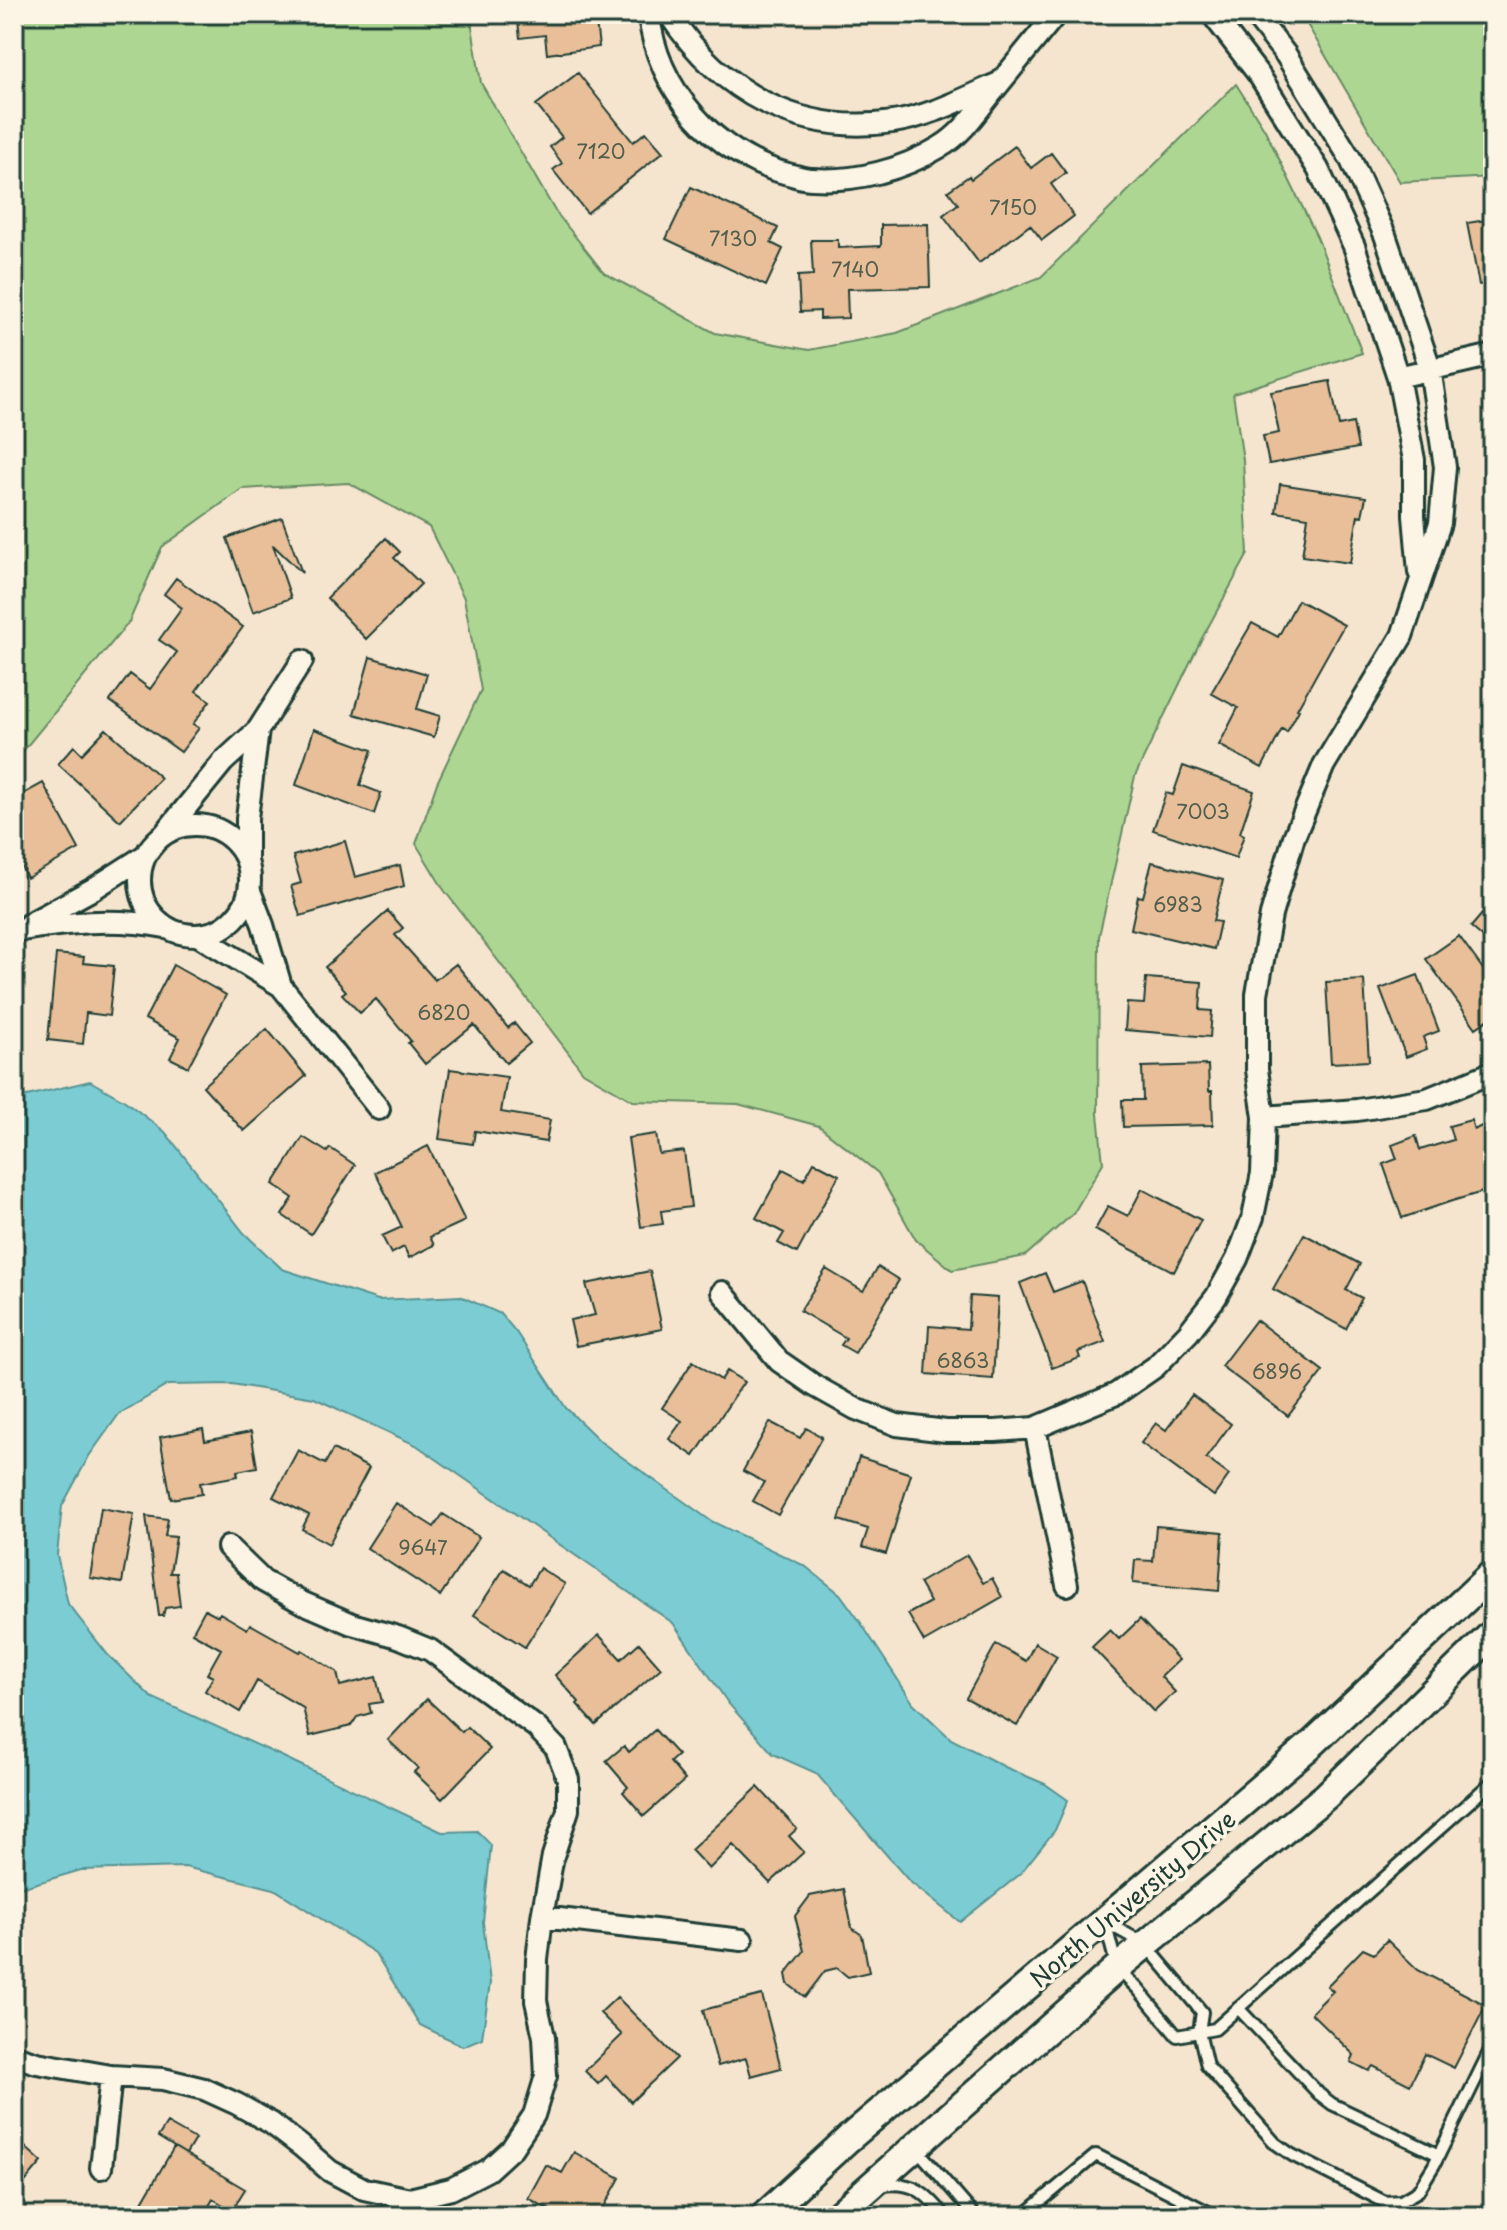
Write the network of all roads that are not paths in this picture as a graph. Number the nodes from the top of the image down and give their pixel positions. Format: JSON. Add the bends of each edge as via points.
{"nodes":[{"id":1,"x":649,"y":14,"type":"edge"},
{"id":2,"x":669,"y":14,"type":"edge"},
{"id":3,"x":1056,"y":14,"type":"edge"},
{"id":4,"x":1212,"y":14,"type":"edge"},
{"id":5,"x":1254,"y":14,"type":"edge"},
{"id":6,"x":1000,"y":82,"type":"junction"},
{"id":7,"x":1493,"y":355,"type":"edge"},
{"id":8,"x":1430,"y":368,"type":"junction"},
{"id":9,"x":1398,"y":377,"type":"junction"},
{"id":10,"x":1420,"y":580,"type":"junction"},
{"id":11,"x":302,"y":661,"type":"dead end"},
{"id":12,"x":258,"y":730,"type":"junction"},
{"id":13,"x":166,"y":833,"type":"junction"},
{"id":14,"x":146,"y":855,"type":"junction"},
{"id":15,"x":247,"y":860,"type":"junction"},
{"id":16,"x":250,"y":891,"type":"junction"},
{"id":17,"x":165,"y":927,"type":"junction"},
{"id":18,"x":16,"y":930,"type":"edge"},
{"id":19,"x":199,"y":936,"type":"junction"},
{"id":20,"x":281,"y":986,"type":"junction"},
{"id":21,"x":1493,"y":1070,"type":"edge"},
{"id":22,"x":379,"y":1109,"type":"dead end"},
{"id":23,"x":1264,"y":1117,"type":"junction"},
{"id":24,"x":722,"y":1292,"type":"dead end"},
{"id":25,"x":1035,"y":1428,"type":"junction"},
{"id":26,"x":228,"y":1547,"type":"dead end"},
{"id":27,"x":1493,"y":1573,"type":"edge"},
{"id":28,"x":1067,"y":1585,"type":"dead end"},
{"id":29,"x":1493,"y":1633,"type":"edge"},
{"id":30,"x":1493,"y":1781,"type":"edge"},
{"id":31,"x":542,"y":1917,"type":"junction"},
{"id":32,"x":1105,"y":1922,"type":"junction"},
{"id":33,"x":742,"y":1940,"type":"dead end"},
{"id":34,"x":1145,"y":1944,"type":"junction"},
{"id":35,"x":1117,"y":1968,"type":"junction"},
{"id":36,"x":1238,"y":2008,"type":"junction"},
{"id":37,"x":1199,"y":2032,"type":"junction"},
{"id":38,"x":1493,"y":2044,"type":"edge"},
{"id":39,"x":14,"y":2056,"type":"edge"},
{"id":40,"x":111,"y":2076,"type":"junction"},
{"id":41,"x":914,"y":2146,"type":"junction"},
{"id":42,"x":1439,"y":2155,"type":"junction"},
{"id":43,"x":101,"y":2168,"type":"dead end"},
{"id":44,"x":869,"y":2187,"type":"junction"},
{"id":45,"x":409,"y":2208,"type":"edge"},
{"id":46,"x":764,"y":2216,"type":"edge"},
{"id":47,"x":837,"y":2216,"type":"edge"},
{"id":48,"x":945,"y":2216,"type":"edge"},
{"id":49,"x":975,"y":2216,"type":"edge"},
{"id":50,"x":1023,"y":2216,"type":"edge"},
{"id":51,"x":1216,"y":2216,"type":"edge"}],
"edges":[{"from":1,"to":6,"type":"street","via":[[664,71],[685,105],[712,133],[746,158],[809,179],[880,174],[942,146]]},
{"from":2,"to":6,"type":"street","via":[[710,66],[739,88],[821,122],[895,122]]},
{"from":3,"to":6,"type":"street"},
{"from":4,"to":9,"type":"street","via":[[1259,75],[1318,169],[1354,246]]},
{"from":5,"to":8,"type":"street","via":[[1350,158],[1385,235]]},
{"from":7,"to":8,"type":"street"},
{"from":8,"to":9,"type":"street"},
{"from":8,"to":10,"type":"street","via":[[1445,467],[1440,523]]},
{"from":9,"to":10,"type":"street","via":[[1414,460]]},
{"from":10,"to":23,"type":"street","via":[[1402,636],[1324,765],[1294,837],[1271,915],[1257,994],[1257,1070]]},
{"from":11,"to":12,"type":"street"},
{"from":12,"to":13,"type":"street","via":[[223,762]]},
{"from":12,"to":15,"type":"street"},
{"from":13,"to":14,"type":"street"},
{"from":13,"to":15,"type":"street","via":[[196,825],[212,828],[227,835]]},
{"from":14,"to":17,"type":"street","via":[[140,886],[144,902]]},
{"from":14,"to":18,"type":"street"},
{"from":15,"to":16,"type":"street"},
{"from":16,"to":19,"type":"street","via":[[232,922]]},
{"from":16,"to":20,"type":"street"},
{"from":17,"to":18,"type":"street","via":[[101,920]]},
{"from":17,"to":19,"type":"street"},
{"from":19,"to":20,"type":"street"},
{"from":20,"to":22,"type":"street"},
{"from":21,"to":23,"type":"street","via":[[1427,1099]]},
{"from":23,"to":25,"type":"street","via":[[1262,1173],[1253,1217],[1216,1297],[1155,1367],[1116,1394]]},
{"from":24,"to":25,"type":"street","via":[[779,1361],[856,1409],[897,1425],[946,1431]]},
{"from":25,"to":28,"type":"street"},
{"from":26,"to":31,"type":"street","via":[[263,1581],[301,1602],[430,1650],[536,1727],[556,1748],[568,1779],[568,1810]]},
{"from":27,"to":32,"type":"main road","name":"North University Drive","via":[[1314,1742]]},
{"from":29,"to":34,"type":"main road","name":"North University Drive","via":[[1326,1796]]},
{"from":30,"to":36,"type":"lane"},
{"from":31,"to":33,"type":"street"},
{"from":31,"to":45,"type":"street","via":[[536,2001],[546,2076],[534,2115],[512,2148],[488,2170]]},
{"from":32,"to":34,"type":"lane"},
{"from":32,"to":35,"type":"lane"},
{"from":32,"to":46,"type":"main road","name":"North University Drive"},
{"from":34,"to":35,"type":"main road","name":"North University Drive"},
{"from":34,"to":37,"type":"lane","via":[[1202,2012]]},
{"from":35,"to":37,"type":"lane","via":[[1177,2036]]},
{"from":35,"to":41,"type":"main road","name":"North University Drive"},
{"from":36,"to":37,"type":"lane","via":[[1215,2029]]},
{"from":36,"to":42,"type":"lane","via":[[1332,2104]]},
{"from":37,"to":42,"type":"lane","via":[[1207,2066],[1275,2143],[1306,2162],[1385,2202],[1401,2201],[1418,2191]]},
{"from":38,"to":42,"type":"lane"},
{"from":39,"to":40,"type":"street"},
{"from":40,"to":43,"type":"street"},
{"from":40,"to":45,"type":"street","via":[[163,2079],[204,2089],[271,2123],[330,2171]]},
{"from":41,"to":44,"type":"main road","name":"North University Drive"},
{"from":41,"to":49,"type":"lane"},
{"from":44,"to":47,"type":"main road","name":"North University Drive"},
{"from":44,"to":48,"type":"lane","via":[[900,2183],[928,2196]]},
{"from":50,"to":51,"type":"lane","via":[[1096,2155]]}]}
